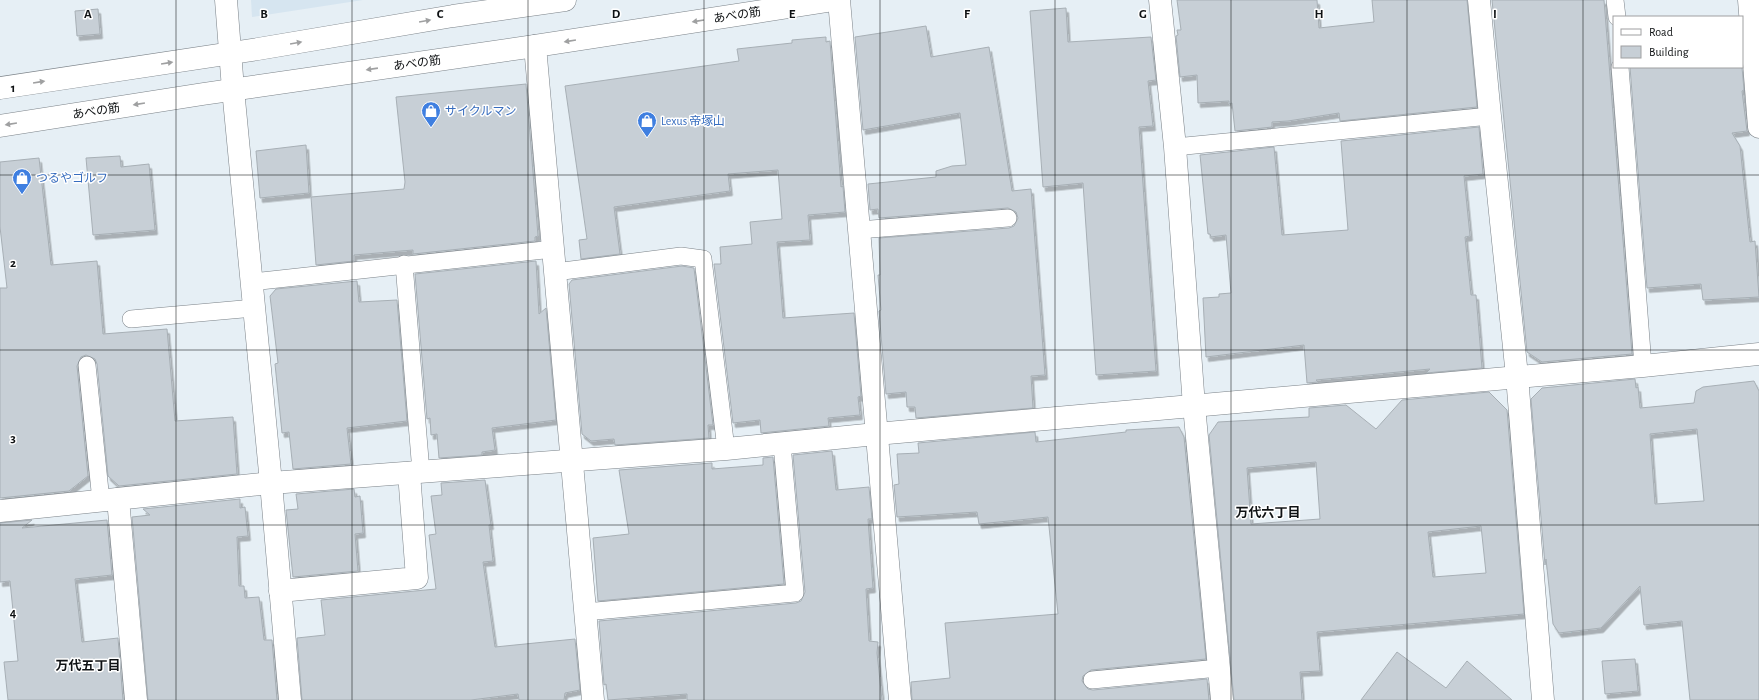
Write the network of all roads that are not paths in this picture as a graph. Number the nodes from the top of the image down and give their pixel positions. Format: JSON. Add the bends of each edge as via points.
{"nodes":[{"id":1,"x":226,"y":0,"type":"edge"},
{"id":2,"x":565,"y":0,"type":"edge"},
{"id":3,"x":834,"y":0,"type":"edge"},
{"id":4,"x":839,"y":0,"type":"edge"},
{"id":5,"x":1160,"y":0,"type":"edge"},
{"id":6,"x":1479,"y":0,"type":"edge"},
{"id":7,"x":1615,"y":0,"type":"edge"},
{"id":8,"x":1748,"y":0,"type":"edge"},
{"id":9,"x":533,"y":2,"type":"edge"},
{"id":10,"x":1616,"y":16,"type":"edge"},
{"id":11,"x":536,"y":46,"type":"junction"},
{"id":12,"x":230,"y":54,"type":"junction"},
{"id":13,"x":1620,"y":68,"type":"edge"},
{"id":14,"x":0,"y":88,"type":"edge"},
{"id":15,"x":233,"y":89,"type":"junction"},
{"id":16,"x":1490,"y":116,"type":"junction"},
{"id":17,"x":0,"y":126,"type":"edge"},
{"id":18,"x":1759,"y":127,"type":"edge"},
{"id":19,"x":1175,"y":147,"type":"junction"},
{"id":20,"x":1008,"y":218,"type":"dead end"},
{"id":21,"x":859,"y":230,"type":"junction"},
{"id":22,"x":553,"y":249,"type":"junction"},
{"id":23,"x":404,"y":264,"type":"junction"},
{"id":24,"x":555,"y":272,"type":"junction"},
{"id":25,"x":252,"y":282,"type":"junction"},
{"id":26,"x":254,"y":308,"type":"junction"},
{"id":27,"x":131,"y":318,"type":"dead end"},
{"id":28,"x":1759,"y":354,"type":"edge"},
{"id":29,"x":87,"y":365,"type":"dead end"},
{"id":30,"x":1643,"y":366,"type":"junction"},
{"id":31,"x":1517,"y":376,"type":"junction"},
{"id":32,"x":1194,"y":406,"type":"junction"},
{"id":33,"x":876,"y":434,"type":"junction"},
{"id":34,"x":782,"y":444,"type":"junction"},
{"id":35,"x":726,"y":449,"type":"junction"},
{"id":36,"x":571,"y":461,"type":"junction"},
{"id":37,"x":415,"y":473,"type":"junction"},
{"id":38,"x":271,"y":483,"type":"junction"},
{"id":39,"x":109,"y":500,"type":"junction"},
{"id":40,"x":0,"y":511,"type":"edge"},
{"id":41,"x":280,"y":591,"type":"junction"},
{"id":42,"x":585,"y":612,"type":"junction"},
{"id":43,"x":1219,"y":668,"type":"junction"},
{"id":44,"x":1092,"y":680,"type":"dead end"},
{"id":45,"x":136,"y":700,"type":"edge"},
{"id":46,"x":290,"y":700,"type":"edge"},
{"id":47,"x":593,"y":700,"type":"edge"},
{"id":48,"x":900,"y":700,"type":"edge"},
{"id":49,"x":1222,"y":700,"type":"edge"},
{"id":50,"x":1543,"y":700,"type":"edge"}],
"edges":[{"from":1,"to":12,"type":"street"},
{"from":2,"to":9,"type":"street"},
{"from":3,"to":11,"type":"street","name":"あべの筋","one_way":true},
{"from":4,"to":21,"type":"street"},
{"from":5,"to":19,"type":"street"},
{"from":6,"to":16,"type":"street"},
{"from":7,"to":10,"type":"lane"},
{"from":8,"to":18,"type":"street"},
{"from":12,"to":9,"type":"street","one_way":true},
{"from":11,"to":15,"type":"street","name":"あべの筋","one_way":true},
{"from":11,"to":22,"type":"street"},
{"from":14,"to":12,"type":"street","one_way":true},
{"from":12,"to":15,"type":"street"},
{"from":13,"to":30,"type":"lane"},
{"from":15,"to":17,"type":"street","name":"あべの筋","one_way":true},
{"from":15,"to":25,"type":"street"},
{"from":16,"to":19,"type":"lane"},
{"from":16,"to":31,"type":"street"},
{"from":19,"to":32,"type":"street"},
{"from":20,"to":21,"type":"lane"},
{"from":21,"to":33,"type":"street"},
{"from":22,"to":23,"type":"lane"},
{"from":22,"to":24,"type":"street"},
{"from":23,"to":25,"type":"lane"},
{"from":23,"to":37,"type":"lane"},
{"from":24,"to":35,"type":"lane","via":[[681,256],[704,259]]},
{"from":24,"to":36,"type":"street"},
{"from":25,"to":26,"type":"street"},
{"from":26,"to":27,"type":"lane"},
{"from":26,"to":38,"type":"street"},
{"from":28,"to":30,"type":"street"},
{"from":29,"to":39,"type":"lane"},
{"from":30,"to":31,"type":"street"},
{"from":31,"to":32,"type":"street"},
{"from":31,"to":50,"type":"street"},
{"from":32,"to":33,"type":"street"},
{"from":32,"to":43,"type":"street"},
{"from":33,"to":34,"type":"street"},
{"from":33,"to":48,"type":"street"},
{"from":34,"to":35,"type":"street"},
{"from":34,"to":42,"type":"lane","via":[[795,593]]},
{"from":35,"to":36,"type":"street"},
{"from":36,"to":37,"type":"street"},
{"from":36,"to":42,"type":"street"},
{"from":37,"to":38,"type":"street"},
{"from":37,"to":41,"type":"street","via":[[417,578]]},
{"from":38,"to":39,"type":"street"},
{"from":38,"to":41,"type":"street"},
{"from":39,"to":40,"type":"street"},
{"from":39,"to":45,"type":"street"},
{"from":41,"to":46,"type":"street"},
{"from":42,"to":47,"type":"street"},
{"from":43,"to":44,"type":"lane"},
{"from":43,"to":49,"type":"street"}]}
